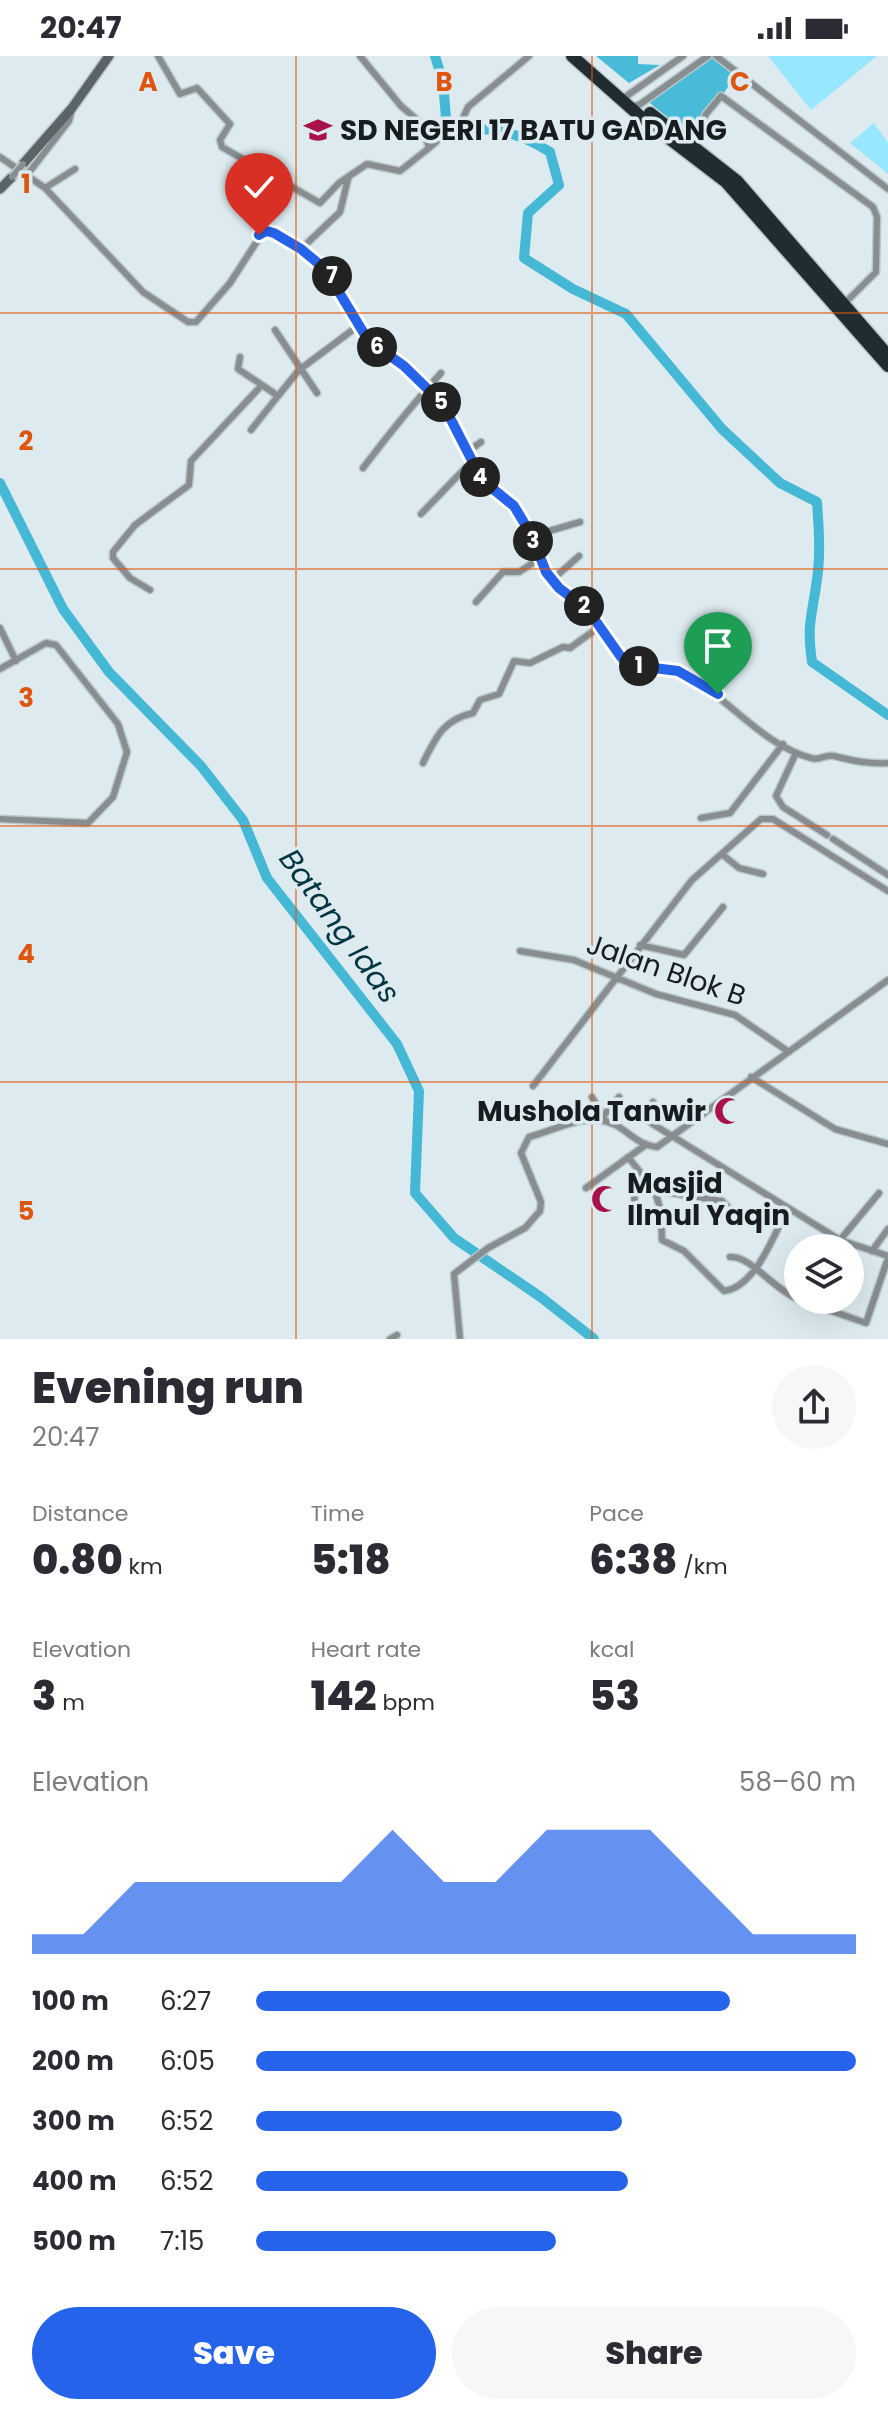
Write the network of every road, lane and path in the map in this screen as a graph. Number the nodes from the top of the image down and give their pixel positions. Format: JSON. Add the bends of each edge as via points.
{"nodes":[{"id":1,"x":109,"y":56,"type":"edge"},
{"id":2,"x":158,"y":56,"type":"edge"},
{"id":3,"x":360,"y":56,"type":"edge"},
{"id":4,"x":529,"y":56,"type":"edge"},
{"id":5,"x":572,"y":56,"type":"edge"},
{"id":6,"x":583,"y":56,"type":"edge"},
{"id":7,"x":683,"y":56,"type":"edge"},
{"id":8,"x":708,"y":56,"type":"edge"},
{"id":9,"x":716,"y":56,"type":"edge"},
{"id":10,"x":629,"y":102,"type":"junction"},
{"id":11,"x":72,"y":108,"type":"junction"},
{"id":12,"x":694,"y":140,"type":"junction"},
{"id":13,"x":429,"y":148,"type":"junction"},
{"id":14,"x":0,"y":157,"type":"edge"},
{"id":15,"x":23,"y":164,"type":"joint"},
{"id":16,"x":75,"y":169,"type":"dead end"},
{"id":17,"x":27,"y":175,"type":"junction"},
{"id":18,"x":12,"y":177,"type":"joint"},
{"id":19,"x":348,"y":179,"type":"junction"},
{"id":20,"x":45,"y":188,"type":"junction"},
{"id":21,"x":0,"y":189,"type":"edge"},
{"id":22,"x":888,"y":189,"type":"edge"},
{"id":23,"x":778,"y":236,"type":"junction"},
{"id":24,"x":301,"y":249,"type":"junction"},
{"id":25,"x":844,"y":304,"type":"junction"},
{"id":26,"x":358,"y":326,"type":"junction"},
{"id":27,"x":275,"y":330,"type":"dead end"},
{"id":28,"x":888,"y":355,"type":"edge"},
{"id":29,"x":240,"y":357,"type":"dead end"},
{"id":30,"x":888,"y":366,"type":"edge"},
{"id":31,"x":299,"y":370,"type":"junction"},
{"id":32,"x":441,"y":373,"type":"dead end"},
{"id":33,"x":262,"y":385,"type":"junction"},
{"id":34,"x":428,"y":387,"type":"junction"},
{"id":35,"x":317,"y":393,"type":"dead end"},
{"id":36,"x":278,"y":396,"type":"junction"},
{"id":37,"x":251,"y":430,"type":"dead end"},
{"id":38,"x":481,"y":442,"type":"dead end"},
{"id":39,"x":467,"y":452,"type":"junction"},
{"id":40,"x":472,"y":461,"type":"junction"},
{"id":41,"x":363,"y":468,"type":"dead end"},
{"id":42,"x":421,"y":514,"type":"dead end"},
{"id":43,"x":580,"y":522,"type":"dead end"},
{"id":44,"x":532,"y":536,"type":"junction"},
{"id":45,"x":579,"y":556,"type":"dead end"},
{"id":46,"x":539,"y":559,"type":"junction"},
{"id":47,"x":552,"y":580,"type":"junction"},
{"id":48,"x":150,"y":590,"type":"dead end"},
{"id":49,"x":476,"y":602,"type":"dead end"},
{"id":50,"x":599,"y":627,"type":"junction"},
{"id":51,"x":0,"y":628,"type":"edge"},
{"id":52,"x":16,"y":661,"type":"junction"},
{"id":53,"x":0,"y":669,"type":"edge"},
{"id":54,"x":783,"y":744,"type":"junction"},
{"id":55,"x":796,"y":753,"type":"junction"},
{"id":56,"x":423,"y":763,"type":"dead end"},
{"id":57,"x":888,"y":763,"type":"edge"},
{"id":58,"x":701,"y":818,"type":"dead end"},
{"id":59,"x":0,"y":819,"type":"edge"},
{"id":60,"x":723,"y":855,"type":"junction"},
{"id":61,"x":763,"y":874,"type":"dead end"},
{"id":62,"x":888,"y":875,"type":"edge"},
{"id":63,"x":888,"y":891,"type":"edge"},
{"id":64,"x":723,"y":907,"type":"dead end"},
{"id":65,"x":640,"y":945,"type":"junction"},
{"id":66,"x":520,"y":951,"type":"dead end"},
{"id":67,"x":618,"y":977,"type":"junction"},
{"id":68,"x":888,"y":980,"type":"edge"},
{"id":69,"x":789,"y":1052,"type":"junction"},
{"id":70,"x":751,"y":1077,"type":"junction"},
{"id":71,"x":533,"y":1086,"type":"dead end"},
{"id":72,"x":592,"y":1097,"type":"dead end"},
{"id":73,"x":619,"y":1097,"type":"dead end"},
{"id":74,"x":653,"y":1102,"type":"dead end"},
{"id":75,"x":605,"y":1117,"type":"junction"},
{"id":76,"x":673,"y":1136,"type":"junction"},
{"id":77,"x":888,"y":1144,"type":"edge"},
{"id":78,"x":644,"y":1146,"type":"junction"},
{"id":79,"x":628,"y":1157,"type":"junction"},
{"id":80,"x":634,"y":1187,"type":"junction"},
{"id":81,"x":586,"y":1188,"type":"dead end"},
{"id":82,"x":655,"y":1192,"type":"junction"},
{"id":83,"x":879,"y":1193,"type":"dead end"},
{"id":84,"x":634,"y":1206,"type":"junction"},
{"id":85,"x":624,"y":1208,"type":"dead end"},
{"id":86,"x":787,"y":1210,"type":"junction"},
{"id":87,"x":727,"y":1216,"type":"dead end"},
{"id":88,"x":635,"y":1217,"type":"dead end"},
{"id":89,"x":888,"y":1229,"type":"edge"},
{"id":90,"x":829,"y":1234,"type":"edge"},
{"id":91,"x":845,"y":1234,"type":"edge"},
{"id":92,"x":864,"y":1248,"type":"edge"},
{"id":93,"x":872,"y":1251,"type":"junction"},
{"id":94,"x":730,"y":1257,"type":"dead end"},
{"id":95,"x":888,"y":1257,"type":"edge"},
{"id":96,"x":755,"y":1268,"type":"junction"},
{"id":97,"x":784,"y":1292,"type":"edge"},
{"id":98,"x":840,"y":1314,"type":"edge"},
{"id":99,"x":460,"y":1339,"type":"edge"}],
"edges":[{"from":1,"to":11,"type":"street"},
{"from":2,"to":19,"type":"street","via":[[180,94],[197,88],[230,124],[220,140],[225,149],[320,203]]},
{"from":3,"to":13,"type":"street","via":[[422,124]]},
{"from":4,"to":13,"type":"street"},
{"from":5,"to":10,"type":"highway"},
{"from":6,"to":10,"type":"highway"},
{"from":7,"to":10,"type":"street"},
{"from":8,"to":10,"type":"street"},
{"from":9,"to":22,"type":"street"},
{"from":10,"to":12,"type":"highway"},
{"from":10,"to":23,"type":"highway","via":[[726,182]]},
{"from":11,"to":15,"type":"street"},
{"from":11,"to":17,"type":"street","via":[[62,132]]},
{"from":12,"to":23,"type":"highway","via":[[731,175]]},
{"from":12,"to":25,"type":"street","via":[[717,98],[723,97],[873,207],[875,275]]},
{"from":13,"to":19,"type":"street","via":[[400,171],[371,163]]},
{"from":14,"to":17,"type":"street"},
{"from":15,"to":18,"type":"street","bridge":true},
{"from":16,"to":20,"type":"street"},
{"from":17,"to":20,"type":"street"},
{"from":18,"to":21,"type":"street"},
{"from":19,"to":24,"type":"street","via":[[340,212]]},
{"from":20,"to":24,"type":"street","via":[[143,292],[192,323],[225,290],[263,232]]},
{"from":23,"to":25,"type":"highway"},
{"from":23,"to":30,"type":"highway"},
{"from":24,"to":26,"type":"street","via":[[331,275]]},
{"from":25,"to":28,"type":"highway"},
{"from":26,"to":31,"type":"street"},
{"from":26,"to":34,"type":"street"},
{"from":27,"to":31,"type":"street"},
{"from":29,"to":33,"type":"street","via":[[238,369]]},
{"from":31,"to":35,"type":"street"},
{"from":31,"to":36,"type":"street"},
{"from":32,"to":34,"type":"street"},
{"from":33,"to":36,"type":"street"},
{"from":33,"to":48,"type":"street","via":[[191,461],[189,485],[135,525],[112,555],[126,574]]},
{"from":34,"to":39,"type":"street","via":[[448,410]]},
{"from":34,"to":41,"type":"street"},
{"from":36,"to":37,"type":"street"},
{"from":38,"to":39,"type":"street"},
{"from":39,"to":40,"type":"street"},
{"from":40,"to":42,"type":"street"},
{"from":40,"to":44,"type":"street","via":[[487,485],[512,503]]},
{"from":43,"to":44,"type":"street"},
{"from":44,"to":46,"type":"street"},
{"from":45,"to":47,"type":"street"},
{"from":46,"to":47,"type":"street"},
{"from":46,"to":49,"type":"street","via":[[519,572],[503,572]]},
{"from":47,"to":50,"type":"street","via":[[585,606]]},
{"from":50,"to":54,"type":"street","via":[[628,664],[683,673]]},
{"from":50,"to":56,"type":"street","via":[[570,648],[533,662],[514,661],[499,694],[480,700],[473,713],[441,727]]},
{"from":51,"to":52,"type":"street"},
{"from":52,"to":53,"type":"street"},
{"from":52,"to":59,"type":"street","via":[[46,643],[60,648],[118,724],[127,752],[113,797],[88,823]]},
{"from":54,"to":55,"type":"street"},
{"from":54,"to":58,"type":"street","via":[[730,813]]},
{"from":55,"to":57,"type":"street","via":[[860,764]]},
{"from":55,"to":62,"type":"street","via":[[776,796],[783,807]]},
{"from":60,"to":61,"type":"street","via":[[739,868]]},
{"from":60,"to":63,"type":"street","via":[[752,825],[769,817]]},
{"from":60,"to":65,"type":"street","via":[[692,880]]},
{"from":64,"to":65,"type":"street","via":[[684,955]]},
{"from":65,"to":67,"type":"street"},
{"from":66,"to":67,"type":"street","name":"Jalan Blok B","via":[[574,960]]},
{"from":67,"to":69,"type":"street","name":"Jalan Blok B","via":[[656,994],[746,1019]]},
{"from":67,"to":71,"type":"street"},
{"from":68,"to":69,"type":"street"},
{"from":69,"to":70,"type":"street"},
{"from":70,"to":76,"type":"street"},
{"from":70,"to":77,"type":"street","via":[[835,1129]]},
{"from":72,"to":75,"type":"street"},
{"from":73,"to":75,"type":"street"},
{"from":74,"to":76,"type":"street","via":[[648,1121]]},
{"from":75,"to":78,"type":"street"},
{"from":75,"to":99,"type":"street","via":[[529,1137],[524,1143],[524,1169],[541,1202],[540,1211],[525,1228],[454,1274]]},
{"from":76,"to":78,"type":"street","via":[[657,1147]]},
{"from":76,"to":86,"type":"street"},
{"from":78,"to":79,"type":"street"},
{"from":79,"to":80,"type":"street","via":[[640,1172]]},
{"from":79,"to":81,"type":"street"},
{"from":80,"to":82,"type":"street"},
{"from":80,"to":84,"type":"street"},
{"from":82,"to":87,"type":"street","via":[[722,1201]]},
{"from":82,"to":96,"type":"street","via":[[662,1240],[684,1251],[721,1289],[733,1289]]},
{"from":83,"to":91,"type":"street"},
{"from":84,"to":85,"type":"street"},
{"from":84,"to":88,"type":"street"},
{"from":86,"to":90,"type":"street"},
{"from":86,"to":96,"type":"street"},
{"from":89,"to":93,"type":"street"},
{"from":92,"to":93,"type":"street"},
{"from":93,"to":95,"type":"street"},
{"from":94,"to":96,"type":"street","via":[[740,1256]]},
{"from":95,"to":98,"type":"street","via":[[866,1323]]},
{"from":96,"to":97,"type":"street"}]}
